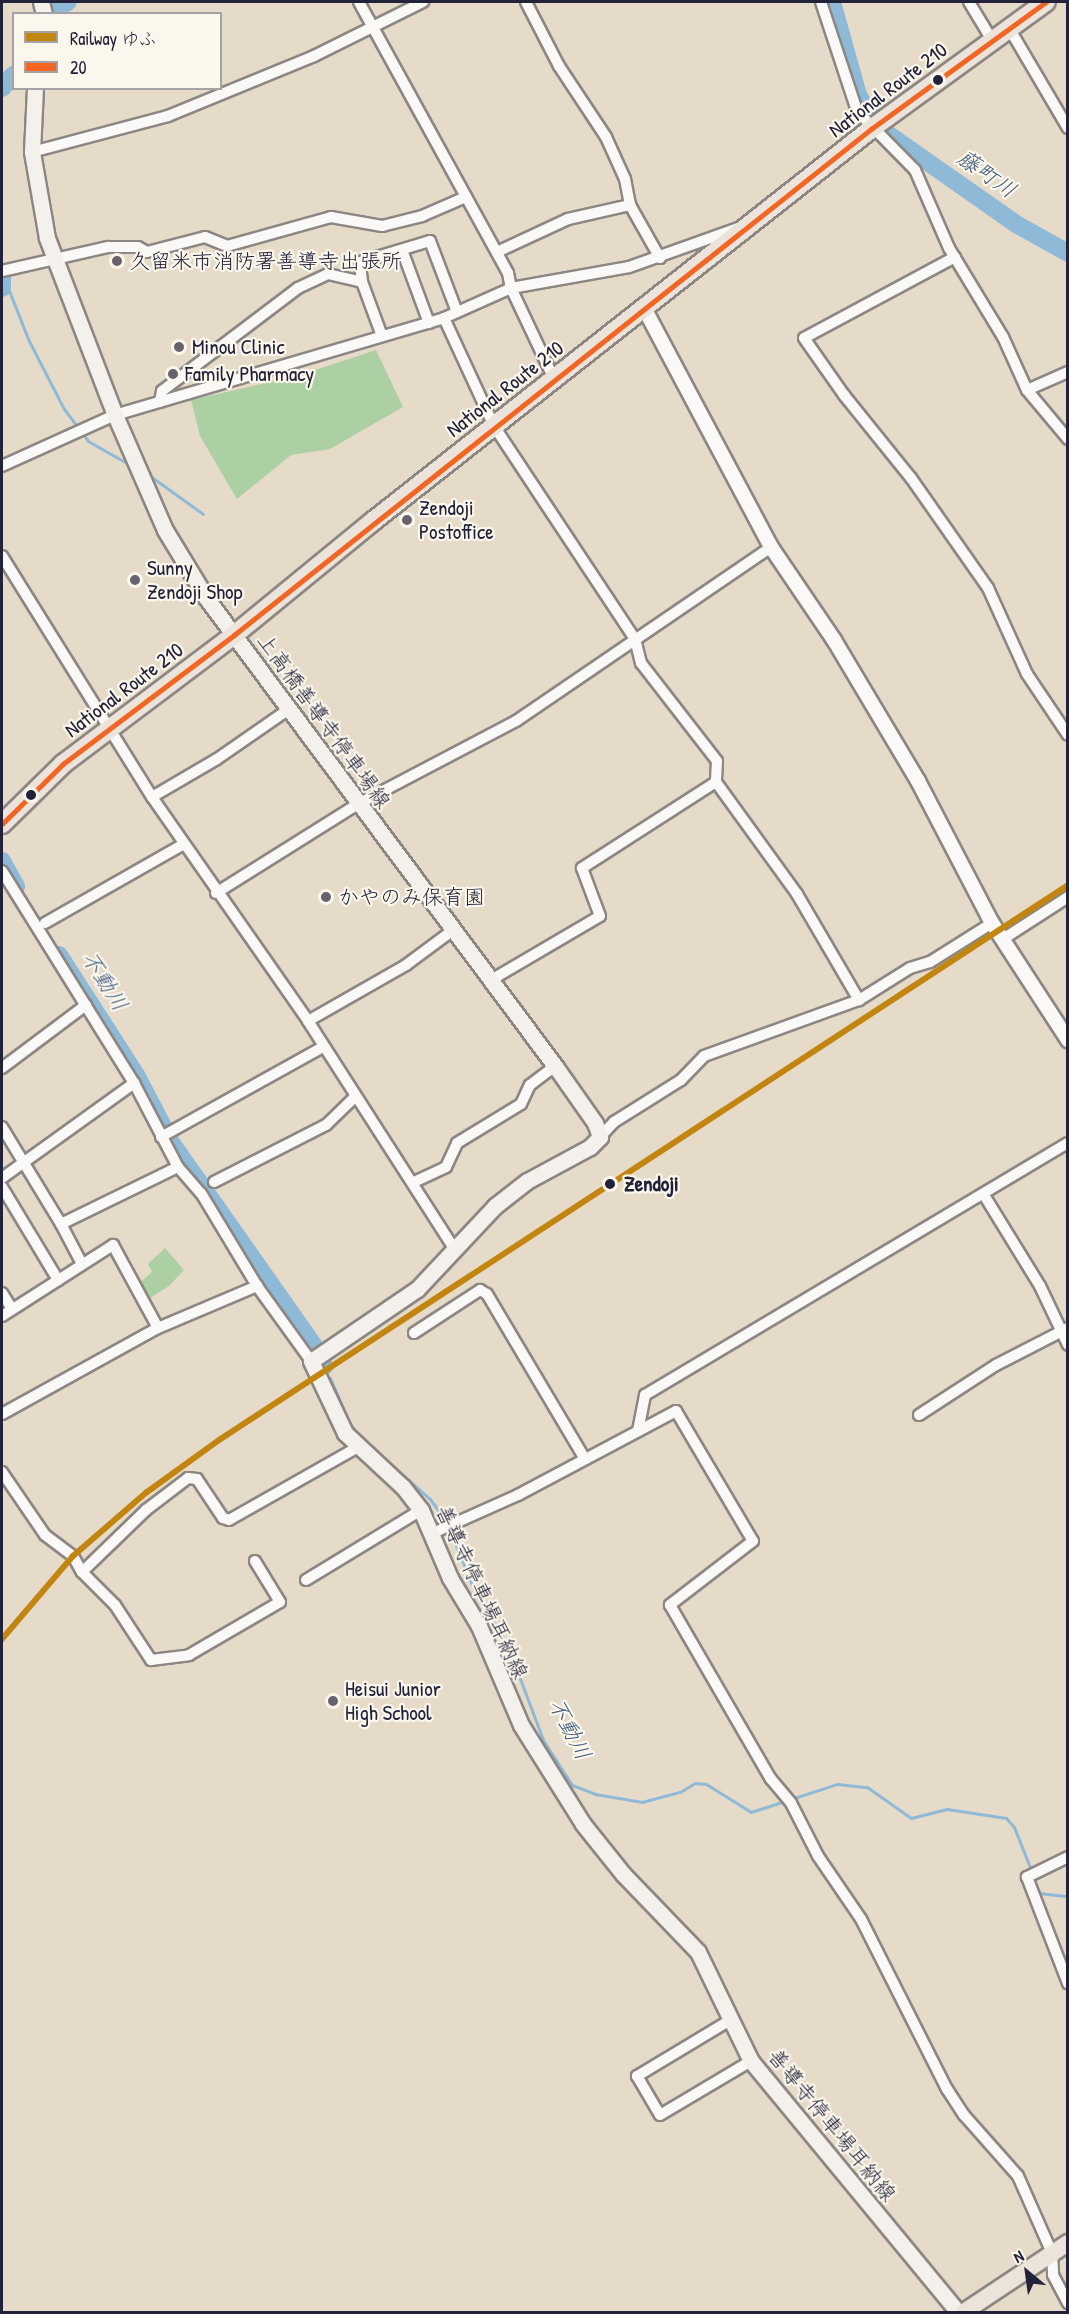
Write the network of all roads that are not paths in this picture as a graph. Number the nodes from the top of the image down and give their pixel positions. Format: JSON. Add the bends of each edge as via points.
{"nodes":[{"id":1,"x":359,"y":2,"type":"edge"},
{"id":2,"x":423,"y":2,"type":"edge"},
{"id":3,"x":526,"y":2,"type":"edge"},
{"id":4,"x":821,"y":2,"type":"edge"},
{"id":5,"x":969,"y":2,"type":"edge"},
{"id":6,"x":1046,"y":2,"type":"edge"},
{"id":7,"x":1009,"y":27,"type":"junction"},
{"id":8,"x":372,"y":28,"type":"junction"},
{"id":9,"x":992,"y":40,"type":"junction"},
{"id":10,"x":35,"y":90,"type":"edge"},
{"id":11,"x":1068,"y":128,"type":"edge"},
{"id":12,"x":872,"y":129,"type":"junction"},
{"id":13,"x":32,"y":152,"type":"junction"},
{"id":14,"x":466,"y":197,"type":"junction"},
{"id":15,"x":630,"y":205,"type":"junction"},
{"id":16,"x":759,"y":220,"type":"junction"},
{"id":17,"x":402,"y":250,"type":"junction"},
{"id":18,"x":497,"y":252,"type":"junction"},
{"id":19,"x":955,"y":257,"type":"junction"},
{"id":20,"x":660,"y":258,"type":"junction"},
{"id":21,"x":54,"y":259,"type":"junction"},
{"id":22,"x":3,"y":270,"type":"edge"},
{"id":23,"x":362,"y":282,"type":"junction"},
{"id":24,"x":511,"y":288,"type":"junction"},
{"id":25,"x":644,"y":308,"type":"junction"},
{"id":26,"x":457,"y":312,"type":"junction"},
{"id":27,"x":444,"y":318,"type":"junction"},
{"id":28,"x":429,"y":322,"type":"junction"},
{"id":29,"x":382,"y":336,"type":"junction"},
{"id":30,"x":1068,"y":372,"type":"edge"},
{"id":31,"x":554,"y":379,"type":"junction"},
{"id":32,"x":1027,"y":390,"type":"junction"},
{"id":33,"x":160,"y":402,"type":"junction"},
{"id":34,"x":115,"y":415,"type":"junction"},
{"id":35,"x":495,"y":426,"type":"junction"},
{"id":36,"x":1068,"y":439,"type":"edge"},
{"id":37,"x":2,"y":466,"type":"edge"},
{"id":38,"x":771,"y":547,"type":"junction"},
{"id":39,"x":2,"y":556,"type":"edge"},
{"id":40,"x":234,"y":635,"type":"junction"},
{"id":41,"x":635,"y":639,"type":"junction"},
{"id":42,"x":289,"y":709,"type":"junction"},
{"id":43,"x":113,"y":730,"type":"junction"},
{"id":44,"x":1068,"y":735,"type":"edge"},
{"id":45,"x":716,"y":782,"type":"junction"},
{"id":46,"x":152,"y":797,"type":"junction"},
{"id":47,"x":358,"y":804,"type":"junction"},
{"id":48,"x":2,"y":824,"type":"edge"},
{"id":49,"x":184,"y":844,"type":"junction"},
{"id":50,"x":2,"y":871,"type":"edge"},
{"id":51,"x":216,"y":893,"type":"junction"},
{"id":52,"x":1068,"y":897,"type":"edge"},
{"id":53,"x":45,"y":923,"type":"dead end"},
{"id":54,"x":992,"y":923,"type":"junction"},
{"id":55,"x":452,"y":931,"type":"junction"},
{"id":56,"x":1002,"y":939,"type":"junction"},
{"id":57,"x":491,"y":980,"type":"junction"},
{"id":58,"x":859,"y":999,"type":"junction"},
{"id":59,"x":86,"y":1005,"type":"junction"},
{"id":60,"x":308,"y":1021,"type":"junction"},
{"id":61,"x":1068,"y":1040,"type":"edge"},
{"id":62,"x":322,"y":1047,"type":"junction"},
{"id":63,"x":555,"y":1066,"type":"junction"},
{"id":64,"x":2,"y":1068,"type":"edge"},
{"id":65,"x":134,"y":1083,"type":"junction"},
{"id":66,"x":355,"y":1097,"type":"junction"},
{"id":67,"x":2,"y":1126,"type":"edge"},
{"id":68,"x":161,"y":1137,"type":"junction"},
{"id":69,"x":600,"y":1137,"type":"junction"},
{"id":70,"x":1068,"y":1143,"type":"edge"},
{"id":71,"x":24,"y":1162,"type":"junction"},
{"id":72,"x":178,"y":1167,"type":"junction"},
{"id":73,"x":2,"y":1178,"type":"edge"},
{"id":74,"x":214,"y":1182,"type":"dead end"},
{"id":75,"x":414,"y":1182,"type":"junction"},
{"id":76,"x":2,"y":1187,"type":"edge"},
{"id":77,"x":984,"y":1195,"type":"junction"},
{"id":78,"x":61,"y":1224,"type":"junction"},
{"id":79,"x":455,"y":1250,"type":"junction"},
{"id":80,"x":82,"y":1264,"type":"junction"},
{"id":81,"x":58,"y":1280,"type":"junction"},
{"id":82,"x":257,"y":1286,"type":"junction"},
{"id":83,"x":2,"y":1293,"type":"edge"},
{"id":84,"x":12,"y":1309,"type":"junction"},
{"id":85,"x":2,"y":1316,"type":"edge"},
{"id":86,"x":158,"y":1328,"type":"junction"},
{"id":87,"x":1064,"y":1331,"type":"edge"},
{"id":88,"x":414,"y":1333,"type":"dead end"},
{"id":89,"x":1068,"y":1345,"type":"edge"},
{"id":90,"x":311,"y":1361,"type":"junction"},
{"id":91,"x":2,"y":1414,"type":"edge"},
{"id":92,"x":919,"y":1415,"type":"dead end"},
{"id":93,"x":638,"y":1431,"type":"junction"},
{"id":94,"x":358,"y":1447,"type":"junction"},
{"id":95,"x":585,"y":1459,"type":"junction"},
{"id":96,"x":2,"y":1472,"type":"edge"},
{"id":97,"x":421,"y":1510,"type":"junction"},
{"id":98,"x":442,"y":1529,"type":"junction"},
{"id":99,"x":255,"y":1561,"type":"dead end"},
{"id":100,"x":82,"y":1572,"type":"junction"},
{"id":101,"x":306,"y":1580,"type":"dead end"},
{"id":102,"x":1068,"y":1857,"type":"edge"},
{"id":103,"x":1068,"y":1983,"type":"edge"},
{"id":104,"x":732,"y":2019,"type":"junction"},
{"id":105,"x":751,"y":2061,"type":"junction"},
{"id":106,"x":1068,"y":2243,"type":"edge"},
{"id":107,"x":1052,"y":2253,"type":"junction"},
{"id":108,"x":1068,"y":2303,"type":"edge"},
{"id":109,"x":958,"y":2313,"type":"edge"},
{"id":110,"x":964,"y":2313,"type":"edge"}],
"edges":[{"from":1,"to":8,"type":"street"},
{"from":2,"to":8,"type":"street"},
{"from":3,"to":15,"type":"street","via":[[559,66],[606,137],[625,179]]},
{"from":4,"to":12,"type":"street","via":[[849,94]]},
{"from":5,"to":9,"type":"street"},
{"from":6,"to":7,"type":"highway","name":"National Route 210"},
{"from":7,"to":9,"type":"highway","name":"National Route 210"},
{"from":7,"to":11,"type":"street"},
{"from":8,"to":13,"type":"street","via":[[168,116]]},
{"from":8,"to":14,"type":"street"},
{"from":9,"to":12,"type":"highway","name":"National Route 210"},
{"from":10,"to":13,"type":"main road","name":"上高橋善導寺停車場線"},
{"from":12,"to":16,"type":"highway","name":"National Route 210"},
{"from":12,"to":19,"type":"street","via":[[915,170]]},
{"from":13,"to":21,"type":"main road","name":"上高橋善導寺停車場線"},
{"from":14,"to":18,"type":"street"},
{"from":14,"to":21,"type":"street","via":[[422,216],[382,226],[331,218],[227,246],[205,237],[147,252],[108,247]]},
{"from":15,"to":18,"type":"street","via":[[568,219]]},
{"from":15,"to":20,"type":"street"},
{"from":16,"to":20,"type":"street"},
{"from":16,"to":25,"type":"highway","name":"National Route 210"},
{"from":17,"to":23,"type":"street","via":[[360,262]]},
{"from":17,"to":26,"type":"street","via":[[430,242]]},
{"from":17,"to":28,"type":"street"},
{"from":18,"to":24,"type":"street"},
{"from":19,"to":32,"type":"street","via":[[1003,337]]},
{"from":19,"to":44,"type":"street","via":[[804,338],[911,478],[988,588],[1027,674]]},
{"from":20,"to":24,"type":"street"},
{"from":21,"to":22,"type":"street"},
{"from":21,"to":34,"type":"main road","name":"上高橋善導寺停車場線"},
{"from":23,"to":29,"type":"street"},
{"from":23,"to":33,"type":"street","via":[[328,274],[298,288],[162,391]]},
{"from":24,"to":26,"type":"street"},
{"from":24,"to":31,"type":"street"},
{"from":25,"to":31,"type":"highway","name":"National Route 210"},
{"from":25,"to":38,"type":"street"},
{"from":26,"to":27,"type":"street"},
{"from":27,"to":28,"type":"street"},
{"from":27,"to":35,"type":"street"},
{"from":28,"to":29,"type":"street"},
{"from":29,"to":33,"type":"street"},
{"from":30,"to":32,"type":"street"},
{"from":31,"to":35,"type":"highway","name":"National Route 210"},
{"from":32,"to":36,"type":"street"},
{"from":33,"to":34,"type":"street"},
{"from":34,"to":37,"type":"street"},
{"from":34,"to":40,"type":"main road","name":"上高橋善導寺停車場線","via":[[165,530]]},
{"from":35,"to":40,"type":"highway","name":"National Route 210"},
{"from":35,"to":41,"type":"street"},
{"from":38,"to":41,"type":"street"},
{"from":38,"to":54,"type":"street","via":[[808,599],[918,781]]},
{"from":39,"to":43,"type":"street"},
{"from":40,"to":42,"type":"main road","name":"上高橋善導寺停車場線"},
{"from":40,"to":43,"type":"highway","name":"National Route 210"},
{"from":41,"to":45,"type":"street","via":[[641,663],[717,761]]},
{"from":41,"to":47,"type":"street","via":[[516,721]]},
{"from":42,"to":46,"type":"street","via":[[217,759]]},
{"from":42,"to":47,"type":"main road","name":"上高橋善導寺停車場線"},
{"from":43,"to":46,"type":"street"},
{"from":43,"to":48,"type":"highway","name":"National Route 210","via":[[63,764]]},
{"from":45,"to":57,"type":"street","via":[[582,868],[600,916]]},
{"from":45,"to":58,"type":"street","via":[[797,894]]},
{"from":46,"to":49,"type":"street"},
{"from":47,"to":51,"type":"street"},
{"from":47,"to":55,"type":"main road","name":"上高橋善導寺停車場線"},
{"from":49,"to":51,"type":"street"},
{"from":49,"to":53,"type":"street"},
{"from":50,"to":59,"type":"street"},
{"from":51,"to":60,"type":"street"},
{"from":52,"to":56,"type":"street"},
{"from":54,"to":56,"type":"street"},
{"from":54,"to":58,"type":"street","via":[[930,962],[910,968]]},
{"from":55,"to":57,"type":"main road","name":"上高橋善導寺停車場線"},
{"from":55,"to":60,"type":"street","via":[[406,965]]},
{"from":56,"to":61,"type":"street"},
{"from":57,"to":63,"type":"main road","name":"上高橋善導寺停車場線"},
{"from":58,"to":69,"type":"street","via":[[704,1056],[681,1080],[614,1122]]},
{"from":59,"to":64,"type":"street"},
{"from":59,"to":65,"type":"street"},
{"from":60,"to":62,"type":"street"},
{"from":62,"to":66,"type":"street"},
{"from":62,"to":68,"type":"street"},
{"from":63,"to":69,"type":"main road","name":"上高橋善導寺停車場線"},
{"from":63,"to":75,"type":"street","via":[[530,1085],[521,1104],[457,1143],[446,1167]]},
{"from":65,"to":68,"type":"street"},
{"from":65,"to":71,"type":"street"},
{"from":66,"to":74,"type":"street","via":[[326,1125]]},
{"from":66,"to":75,"type":"street"},
{"from":67,"to":71,"type":"street"},
{"from":68,"to":72,"type":"street"},
{"from":69,"to":79,"type":"main road","via":[[590,1147],[527,1181],[495,1206]]},
{"from":70,"to":77,"type":"street"},
{"from":71,"to":73,"type":"street"},
{"from":71,"to":78,"type":"street"},
{"from":72,"to":78,"type":"street"},
{"from":72,"to":82,"type":"street","via":[[201,1193]]},
{"from":75,"to":79,"type":"street"},
{"from":76,"to":81,"type":"street"},
{"from":77,"to":87,"type":"street"},
{"from":77,"to":93,"type":"street","via":[[912,1233],[645,1395]]},
{"from":78,"to":80,"type":"street"},
{"from":79,"to":90,"type":"main road","via":[[417,1289]]},
{"from":80,"to":81,"type":"street"},
{"from":80,"to":86,"type":"street","via":[[113,1245]]},
{"from":81,"to":84,"type":"street"},
{"from":82,"to":86,"type":"street"},
{"from":82,"to":90,"type":"street"},
{"from":83,"to":84,"type":"street"},
{"from":84,"to":85,"type":"street"},
{"from":86,"to":91,"type":"street"},
{"from":87,"to":89,"type":"street"},
{"from":87,"to":92,"type":"street","via":[[996,1365]]},
{"from":88,"to":95,"type":"street","via":[[480,1290],[487,1294]]},
{"from":90,"to":94,"type":"main road","name":"善導寺停車場耳納線","via":[[345,1433]]},
{"from":93,"to":95,"type":"street"},
{"from":93,"to":107,"type":"street","via":[[676,1411],[753,1540],[670,1605],[771,1779],[789,1800],[818,1856],[861,1919],[947,2089],[1018,2176]]},
{"from":94,"to":97,"type":"main road","name":"善導寺停車場耳納線","via":[[403,1487]]},
{"from":94,"to":100,"type":"street","via":[[229,1520],[223,1518],[197,1479],[188,1478],[146,1510]]},
{"from":95,"to":98,"type":"street"},
{"from":96,"to":100,"type":"street","via":[[45,1535],[73,1556]]},
{"from":97,"to":98,"type":"main road","name":"善導寺停車場耳納線"},
{"from":97,"to":101,"type":"street"},
{"from":98,"to":104,"type":"main road","name":"善導寺停車場耳納線","via":[[450,1578],[479,1626],[521,1725],[583,1824],[623,1874],[698,1952]]},
{"from":99,"to":100,"type":"street","via":[[280,1602],[189,1655],[151,1660],[115,1605]]},
{"from":102,"to":103,"type":"street","via":[[1027,1877]]},
{"from":104,"to":105,"type":"main road","name":"善導寺停車場耳納線"},
{"from":104,"to":105,"type":"street","via":[[637,2076],[660,2115]]},
{"from":105,"to":109,"type":"main road","name":"善導寺停車場耳納線"},
{"from":106,"to":107,"type":"main road"},
{"from":107,"to":108,"type":"street","via":[[1053,2275]]},
{"from":107,"to":110,"type":"main road"}]}
